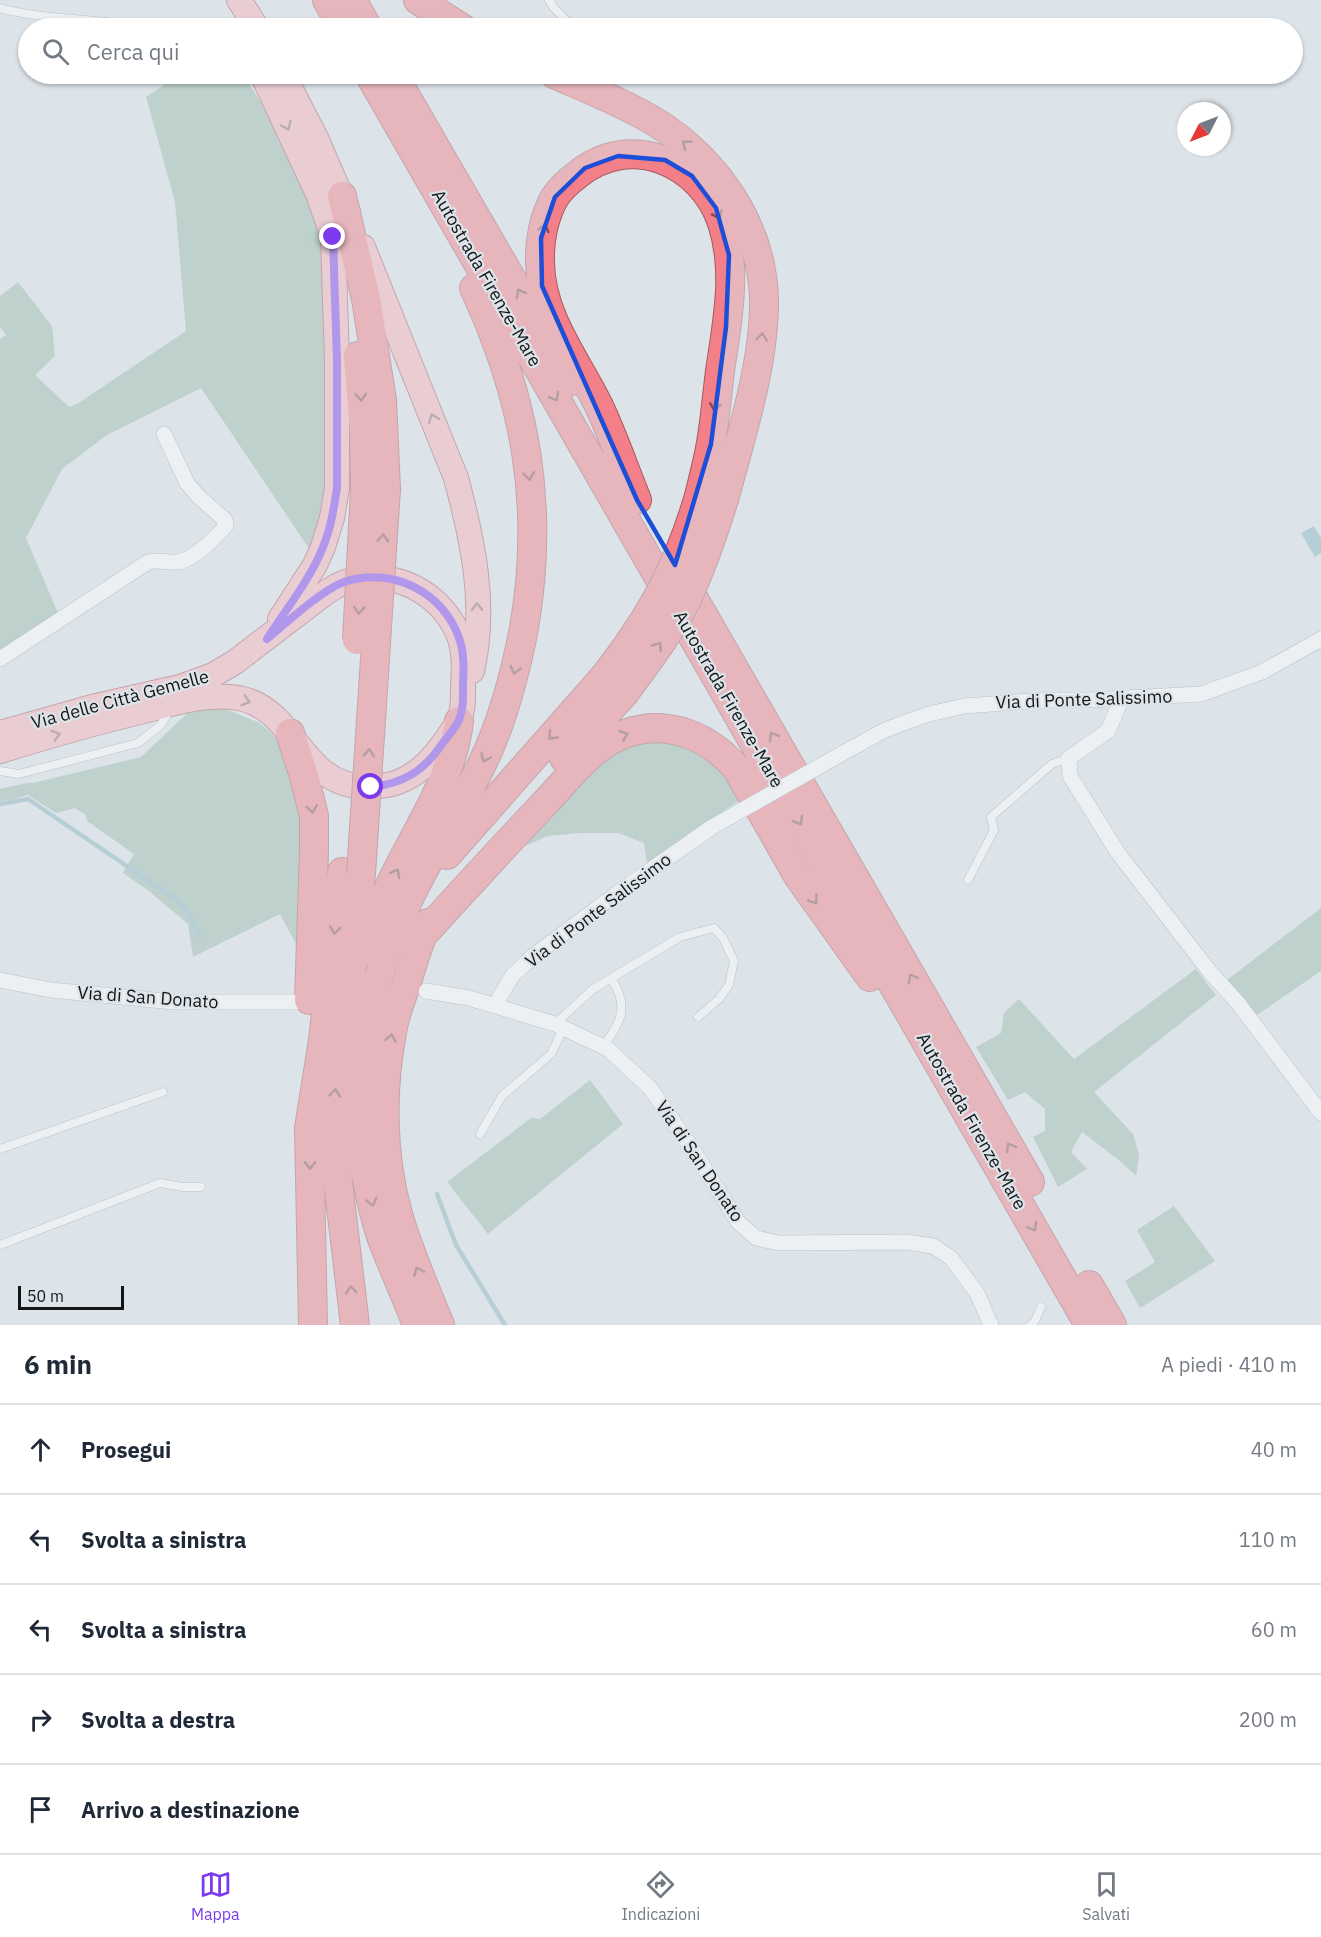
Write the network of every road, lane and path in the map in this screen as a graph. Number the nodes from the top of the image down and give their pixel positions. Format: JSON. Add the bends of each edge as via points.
{"nodes":[{"id":1,"x":226,"y":0,"type":"edge"},
{"id":2,"x":239,"y":0,"type":"edge"},
{"id":3,"x":327,"y":0,"type":"edge"},
{"id":4,"x":352,"y":0,"type":"edge"},
{"id":5,"x":418,"y":0,"type":"edge"},
{"id":6,"x":549,"y":0,"type":"edge"},
{"id":7,"x":0,"y":8,"type":"edge"},
{"id":8,"x":56,"y":18,"type":"edge"},
{"id":9,"x":235,"y":18,"type":"edge"},
{"id":10,"x":251,"y":18,"type":"edge"},
{"id":11,"x":337,"y":18,"type":"edge"},
{"id":12,"x":362,"y":18,"type":"edge"},
{"id":13,"x":446,"y":18,"type":"edge"},
{"id":14,"x":564,"y":18,"type":"edge"},
{"id":15,"x":267,"y":84,"type":"edge"},
{"id":16,"x":288,"y":84,"type":"edge"},
{"id":17,"x":374,"y":84,"type":"edge"},
{"id":18,"x":375,"y":84,"type":"edge"},
{"id":19,"x":399,"y":84,"type":"edge"},
{"id":20,"x":577,"y":84,"type":"edge"},
{"id":21,"x":342,"y":196,"type":"junction"},
{"id":22,"x":333,"y":237,"type":"junction"},
{"id":23,"x":164,"y":434,"type":"dead end"},
{"id":24,"x":376,"y":489,"type":"junction"},
{"id":25,"x":712,"y":496,"type":"junction"},
{"id":26,"x":637,"y":500,"type":"junction"},
{"id":27,"x":267,"y":639,"type":"junction"},
{"id":28,"x":1321,"y":639,"type":"edge"},
{"id":29,"x":0,"y":659,"type":"edge"},
{"id":30,"x":614,"y":685,"type":"junction"},
{"id":31,"x":1122,"y":698,"type":"junction"},
{"id":32,"x":174,"y":703,"type":"junction"},
{"id":33,"x":461,"y":713,"type":"junction"},
{"id":34,"x":0,"y":733,"type":"edge"},
{"id":35,"x":290,"y":733,"type":"junction"},
{"id":36,"x":0,"y":751,"type":"edge"},
{"id":37,"x":1069,"y":759,"type":"junction"},
{"id":38,"x":0,"y":771,"type":"edge"},
{"id":39,"x":352,"y":873,"type":"junction"},
{"id":40,"x":968,"y":880,"type":"dead end"},
{"id":41,"x":409,"y":899,"type":"junction"},
{"id":42,"x":420,"y":938,"type":"junction"},
{"id":43,"x":611,"y":978,"type":"junction"},
{"id":44,"x":0,"y":980,"type":"edge"},
{"id":45,"x":350,"y":985,"type":"junction"},
{"id":46,"x":426,"y":991,"type":"dead end"},
{"id":47,"x":297,"y":1002,"type":"dead end"},
{"id":48,"x":495,"y":1005,"type":"junction"},
{"id":49,"x":698,"y":1017,"type":"dead end"},
{"id":50,"x":560,"y":1026,"type":"junction"},
{"id":51,"x":603,"y":1047,"type":"junction"},
{"id":52,"x":163,"y":1092,"type":"dead end"},
{"id":53,"x":1321,"y":1113,"type":"edge"},
{"id":54,"x":975,"y":1127,"type":"junction"},
{"id":55,"x":309,"y":1128,"type":"junction"},
{"id":56,"x":480,"y":1134,"type":"dead end"},
{"id":57,"x":0,"y":1149,"type":"edge"},
{"id":58,"x":201,"y":1187,"type":"dead end"},
{"id":59,"x":0,"y":1245,"type":"edge"},
{"id":60,"x":1041,"y":1307,"type":"dead end"},
{"id":61,"x":313,"y":1325,"type":"edge"},
{"id":62,"x":355,"y":1325,"type":"edge"},
{"id":63,"x":417,"y":1325,"type":"edge"},
{"id":64,"x":440,"y":1325,"type":"edge"},
{"id":65,"x":991,"y":1325,"type":"edge"},
{"id":66,"x":1030,"y":1325,"type":"edge"},
{"id":67,"x":1089,"y":1325,"type":"edge"},
{"id":68,"x":1112,"y":1325,"type":"edge"}],
"edges":[{"from":1,"to":9,"type":"main road"},
{"from":2,"to":10,"type":"main road"},
{"from":3,"to":11,"type":"highway"},
{"from":4,"to":12,"type":"highway"},
{"from":5,"to":13,"type":"highway"},
{"from":6,"to":14,"type":"lane"},
{"from":7,"to":8,"type":"lane"},
{"from":15,"to":22,"type":"main road","one_way":true,"via":[[318,194]]},
{"from":16,"to":21,"type":"main road"},
{"from":17,"to":41,"type":"highway","one_way":true,"via":[[492,328],[513,391],[533,508],[528,605],[507,704],[482,764]]},
{"from":18,"to":54,"type":"highway","name":"Autostrada Firenze-Mare","one_way":true},
{"from":26,"to":19,"type":"highway","name":"Autostrada Firenze-Mare","one_way":true},
{"from":25,"to":20,"type":"highway","one_way":true,"via":[[749,403],[761,345],[764,298],[759,264],[737,205],[694,151],[633,109]]},
{"from":21,"to":24,"type":"highway","via":[[366,298],[382,400]]},
{"from":33,"to":21,"type":"main road","one_way":true,"via":[[478,632],[476,574],[464,509],[442,441]]},
{"from":22,"to":24,"type":"highway","one_way":true,"via":[[349,296],[364,430]]},
{"from":22,"to":27,"type":"main road","via":[[337,361],[335,503],[315,565]]},
{"from":23,"to":29,"type":"street","via":[[187,483],[226,525],[187,559],[148,562]]},
{"from":24,"to":39,"type":"highway","bridge":true},
{"from":26,"to":25,"type":"highway","one_way":true,"via":[[603,416],[550,311],[540,262],[544,226],[555,197],[585,168],[618,156],[665,160],[692,176],[722,222],[730,279],[711,444]]},
{"from":25,"to":30,"type":"highway","bridge":true,"via":[[710,544],[686,600],[647,664]]},
{"from":68,"to":26,"type":"highway","name":"Autostrada Firenze-Mare","one_way":true},
{"from":27,"to":33,"type":"main road","name":"Via delle Città Gemelle","via":[[342,583],[374,577],[410,585],[438,603],[459,639],[464,658]]},
{"from":27,"to":34,"type":"main road","name":"Via delle Città Gemelle","via":[[224,670],[180,687]]},
{"from":28,"to":31,"type":"street","name":"Via di Ponte Salissimo","via":[[1262,672],[1201,694]]},
{"from":30,"to":41,"type":"highway","one_way":true},
{"from":30,"to":42,"type":"highway","via":[[441,898]]},
{"from":31,"to":37,"type":"street","via":[[1108,731]]},
{"from":31,"to":48,"type":"street","name":"Via di Ponte Salissimo","bridge":true,"via":[[964,706],[885,730],[712,827],[615,895],[532,957],[512,976]]},
{"from":32,"to":35,"type":"main road","name":"Via delle Città Gemelle","one_way":true,"via":[[219,697],[243,699],[268,712]]},
{"from":36,"to":32,"type":"main road","name":"Via delle Città Gemelle","one_way":true},
{"from":32,"to":38,"type":"lane","via":[[161,725],[138,742],[19,774]]},
{"from":33,"to":35,"type":"main road","name":"Via delle Città Gemelle","via":[[431,759],[417,772],[394,783],[371,787],[354,787],[333,778],[309,760]]},
{"from":45,"to":33,"type":"highway","one_way":true,"via":[[387,891],[441,784],[454,749]]},
{"from":35,"to":55,"type":"highway","one_way":true,"via":[[311,801],[314,834],[306,1054]]},
{"from":37,"to":40,"type":"lane","via":[[1052,764],[991,817],[994,830]]},
{"from":37,"to":53,"type":"street","via":[[1070,776],[1118,853]]},
{"from":39,"to":45,"type":"highway"},
{"from":39,"to":55,"type":"highway","one_way":true},
{"from":41,"to":63,"type":"highway","one_way":true,"via":[[384,961],[369,1013],[358,1124],[381,1237]]},
{"from":42,"to":54,"type":"highway","one_way":true,"via":[[591,755],[626,733],[656,729],[686,734],[713,746],[737,769],[798,876]]},
{"from":64,"to":42,"type":"highway","one_way":true,"via":[[397,1212],[386,1149],[387,1065],[393,1025]]},
{"from":43,"to":49,"type":"lane","via":[[681,938],[714,928],[734,961],[729,985]]},
{"from":43,"to":50,"type":"lane","via":[[593,989]]},
{"from":43,"to":51,"type":"lane","via":[[623,1003],[619,1024]]},
{"from":44,"to":47,"type":"street","name":"Via di San Donato","via":[[51,990],[174,1002]]},
{"from":62,"to":45,"type":"highway","one_way":true,"via":[[334,1123],[340,1039]]},
{"from":46,"to":48,"type":"street","name":"Via di San Donato"},
{"from":48,"to":50,"type":"street","name":"Via di San Donato"},
{"from":50,"to":51,"type":"street","name":"Via di San Donato"},
{"from":50,"to":56,"type":"lane","via":[[552,1054],[502,1096]]},
{"from":51,"to":65,"type":"street","name":"Via di San Donato","via":[[650,1088],[738,1222],[756,1238],[779,1243],[906,1242],[933,1246],[951,1258],[977,1293]]},
{"from":52,"to":57,"type":"lane"},
{"from":54,"to":67,"type":"highway","name":"Autostrada Firenze-Mare","one_way":true},
{"from":55,"to":61,"type":"highway","one_way":true},
{"from":58,"to":59,"type":"lane","via":[[160,1183]]},
{"from":60,"to":66,"type":"lane"}]}
